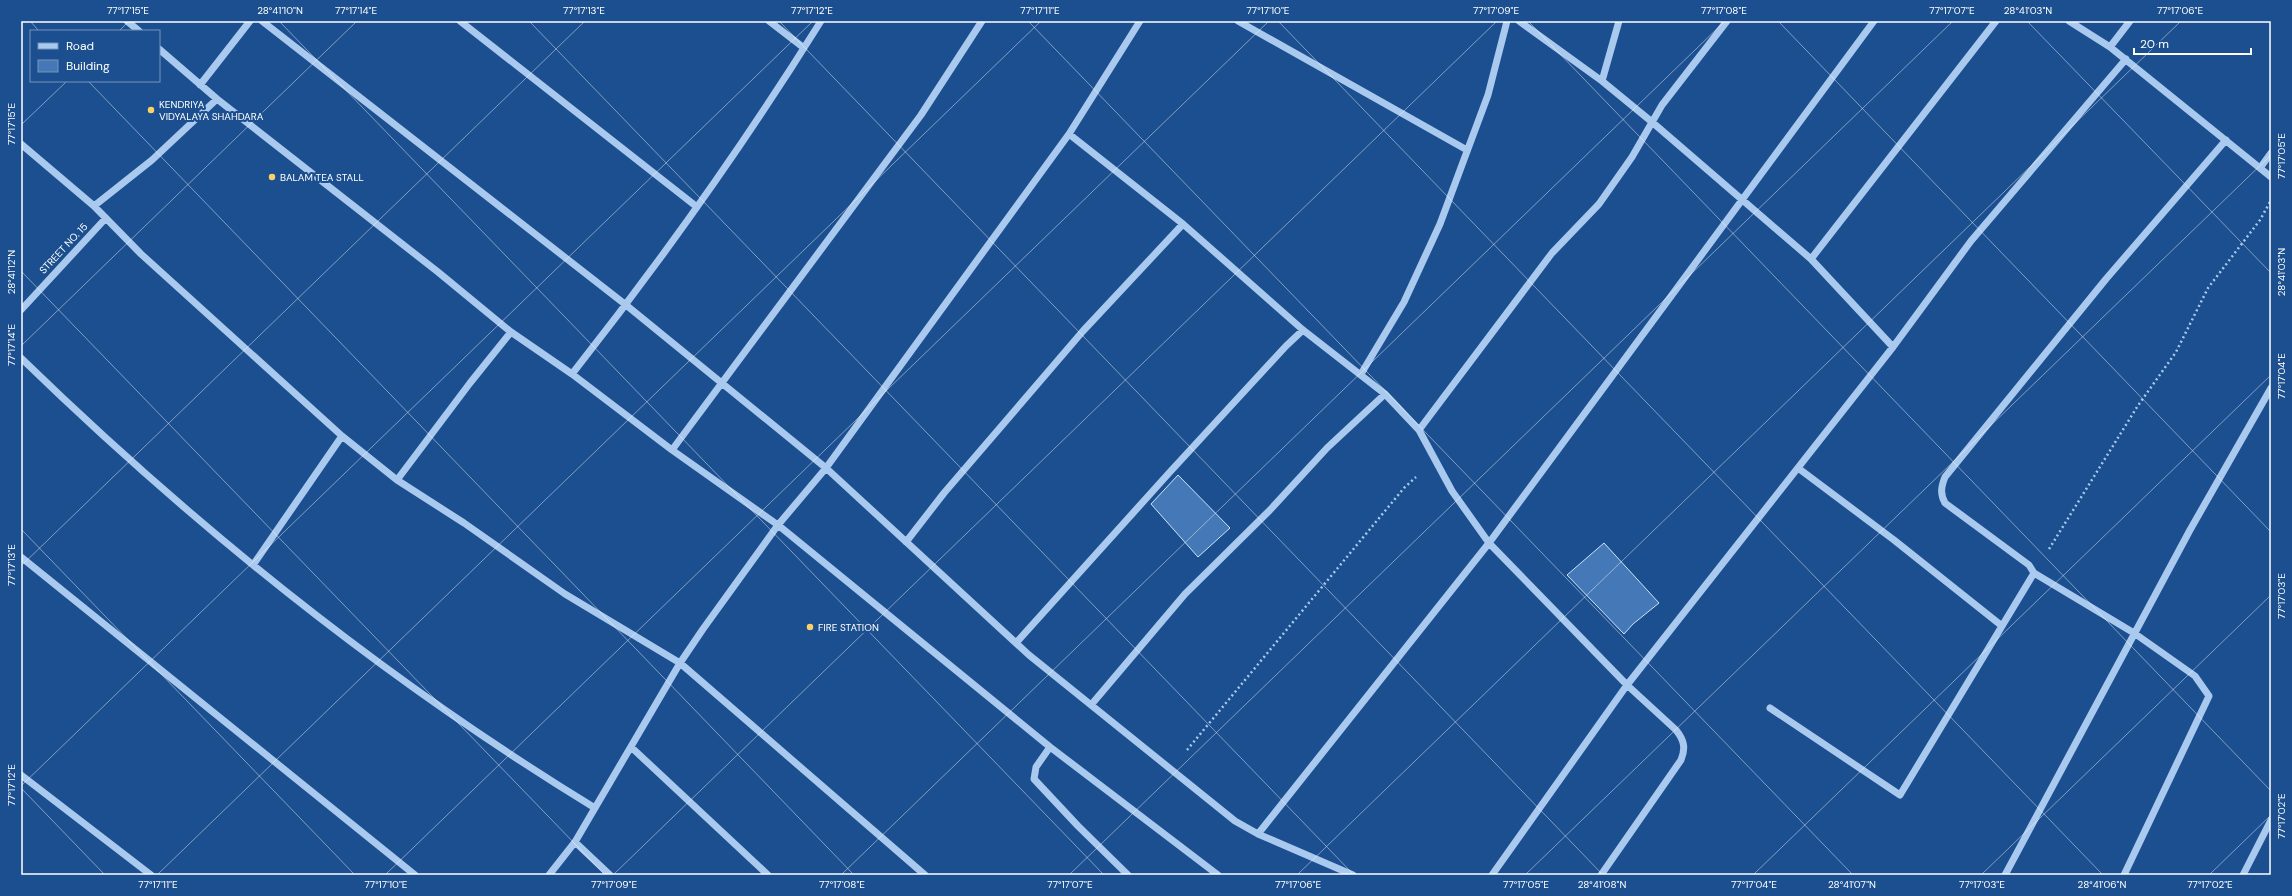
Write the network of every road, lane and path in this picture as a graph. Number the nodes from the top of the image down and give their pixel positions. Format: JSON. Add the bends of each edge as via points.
{"nodes":[{"id":1,"x":127,"y":21,"type":"edge"},
{"id":2,"x":250,"y":21,"type":"edge"},
{"id":3,"x":262,"y":21,"type":"edge"},
{"id":4,"x":460,"y":21,"type":"edge"},
{"id":5,"x":769,"y":21,"type":"edge"},
{"id":6,"x":821,"y":21,"type":"edge"},
{"id":7,"x":982,"y":21,"type":"edge"},
{"id":8,"x":1140,"y":21,"type":"edge"},
{"id":9,"x":1238,"y":21,"type":"edge"},
{"id":10,"x":1507,"y":21,"type":"edge"},
{"id":11,"x":1519,"y":21,"type":"edge"},
{"id":12,"x":1619,"y":21,"type":"edge"},
{"id":13,"x":1727,"y":21,"type":"edge"},
{"id":14,"x":1874,"y":21,"type":"edge"},
{"id":15,"x":1996,"y":21,"type":"edge"},
{"id":16,"x":2069,"y":21,"type":"edge"},
{"id":17,"x":2130,"y":21,"type":"edge"},
{"id":18,"x":138,"y":30,"type":"edge"},
{"id":19,"x":2110,"y":47,"type":"junction"},
{"id":20,"x":804,"y":48,"type":"junction"},
{"id":21,"x":160,"y":50,"type":"edge"},
{"id":22,"x":2126,"y":59,"type":"junction"},
{"id":23,"x":1602,"y":81,"type":"junction"},
{"id":24,"x":200,"y":85,"type":"junction"},
{"id":25,"x":216,"y":99,"type":"junction"},
{"id":26,"x":1652,"y":122,"type":"junction"},
{"id":27,"x":1069,"y":134,"type":"junction"},
{"id":28,"x":2226,"y":140,"type":"junction"},
{"id":29,"x":21,"y":144,"type":"edge"},
{"id":30,"x":1467,"y":150,"type":"junction"},
{"id":31,"x":2271,"y":153,"type":"edge"},
{"id":32,"x":2260,"y":168,"type":"junction"},
{"id":33,"x":2271,"y":177,"type":"edge"},
{"id":34,"x":2271,"y":200,"type":"edge"},
{"id":35,"x":1743,"y":201,"type":"junction"},
{"id":36,"x":94,"y":206,"type":"junction"},
{"id":37,"x":697,"y":207,"type":"junction"},
{"id":38,"x":105,"y":219,"type":"junction"},
{"id":39,"x":1184,"y":224,"type":"junction"},
{"id":40,"x":1811,"y":259,"type":"junction"},
{"id":41,"x":626,"y":305,"type":"junction"},
{"id":42,"x":21,"y":310,"type":"edge"},
{"id":43,"x":1303,"y":330,"type":"junction"},
{"id":44,"x":511,"y":332,"type":"junction"},
{"id":45,"x":1894,"y":347,"type":"junction"},
{"id":46,"x":21,"y":358,"type":"edge"},
{"id":47,"x":572,"y":374,"type":"junction"},
{"id":48,"x":1361,"y":374,"type":"junction"},
{"id":49,"x":721,"y":384,"type":"junction"},
{"id":50,"x":2271,"y":388,"type":"edge"},
{"id":51,"x":1385,"y":394,"type":"junction"},
{"id":52,"x":1419,"y":430,"type":"junction"},
{"id":53,"x":342,"y":436,"type":"junction"},
{"id":54,"x":672,"y":450,"type":"junction"},
{"id":55,"x":1434,"y":459,"type":"junction"},
{"id":56,"x":826,"y":468,"type":"junction"},
{"id":57,"x":1798,"y":468,"type":"junction"},
{"id":58,"x":397,"y":480,"type":"junction"},
{"id":59,"x":778,"y":525,"type":"junction"},
{"id":60,"x":906,"y":542,"type":"junction"},
{"id":61,"x":1489,"y":543,"type":"junction"},
{"id":62,"x":21,"y":557,"type":"edge"},
{"id":63,"x":253,"y":565,"type":"junction"},
{"id":64,"x":2034,"y":573,"type":"junction"},
{"id":65,"x":2002,"y":626,"type":"junction"},
{"id":66,"x":2134,"y":633,"type":"junction"},
{"id":67,"x":1016,"y":644,"type":"junction"},
{"id":68,"x":680,"y":663,"type":"junction"},
{"id":69,"x":1626,"y":685,"type":"junction"},
{"id":70,"x":1091,"y":705,"type":"junction"},
{"id":71,"x":1770,"y":708,"type":"dead end"},
{"id":72,"x":631,"y":747,"type":"junction"},
{"id":73,"x":1050,"y":747,"type":"junction"},
{"id":74,"x":1171,"y":769,"type":"junction"},
{"id":75,"x":21,"y":775,"type":"edge"},
{"id":76,"x":595,"y":808,"type":"junction"},
{"id":77,"x":2271,"y":820,"type":"edge"},
{"id":78,"x":1258,"y":834,"type":"junction"},
{"id":79,"x":575,"y":842,"type":"junction"},
{"id":80,"x":150,"y":875,"type":"edge"},
{"id":81,"x":415,"y":875,"type":"edge"},
{"id":82,"x":549,"y":875,"type":"edge"},
{"id":83,"x":610,"y":875,"type":"edge"},
{"id":84,"x":768,"y":875,"type":"edge"},
{"id":85,"x":925,"y":875,"type":"edge"},
{"id":86,"x":1128,"y":875,"type":"edge"},
{"id":87,"x":1218,"y":875,"type":"edge"},
{"id":88,"x":1353,"y":875,"type":"edge"},
{"id":89,"x":1492,"y":875,"type":"edge"},
{"id":90,"x":1601,"y":875,"type":"edge"},
{"id":91,"x":2005,"y":875,"type":"edge"},
{"id":92,"x":2124,"y":875,"type":"edge"},
{"id":93,"x":2243,"y":875,"type":"edge"}],
"edges":[{"from":1,"to":18,"type":"street"},
{"from":2,"to":24,"type":"street"},
{"from":3,"to":41,"type":"street"},
{"from":4,"to":37,"type":"street"},
{"from":5,"to":20,"type":"street"},
{"from":6,"to":20,"type":"street"},
{"from":7,"to":49,"type":"street","via":[[921,115]]},
{"from":8,"to":27,"type":"street"},
{"from":9,"to":30,"type":"street"},
{"from":10,"to":30,"type":"street","via":[[1488,95]]},
{"from":11,"to":23,"type":"street"},
{"from":12,"to":23,"type":"street"},
{"from":13,"to":26,"type":"street","via":[[1662,105]]},
{"from":14,"to":35,"type":"street"},
{"from":15,"to":40,"type":"street"},
{"from":16,"to":19,"type":"street"},
{"from":17,"to":19,"type":"street"},
{"from":19,"to":22,"type":"street"},
{"from":20,"to":37,"type":"street"},
{"from":21,"to":24,"type":"street"},
{"from":22,"to":28,"type":"street"},
{"from":22,"to":45,"type":"street","via":[[1971,241]]},
{"from":23,"to":26,"type":"street"},
{"from":24,"to":25,"type":"street"},
{"from":25,"to":36,"type":"street","via":[[152,160]]},
{"from":25,"to":44,"type":"street"},
{"from":26,"to":35,"type":"street"},
{"from":26,"to":52,"type":"street","via":[[1632,157],[1599,204],[1552,253]]},
{"from":27,"to":39,"type":"street"},
{"from":27,"to":56,"type":"street"},
{"from":28,"to":32,"type":"street"},
{"from":28,"to":64,"type":"street","via":[[2106,279],[1945,477],[1941,487],[1945,503],[2029,566]]},
{"from":29,"to":36,"type":"street"},
{"from":30,"to":48,"type":"street","via":[[1440,224],[1404,302]]},
{"from":31,"to":32,"type":"street"},
{"from":32,"to":33,"type":"street"},
{"from":34,"to":64,"type":"path","via":[[2260,220],[2208,288],[2176,352],[2137,407]]},
{"from":35,"to":40,"type":"street"},
{"from":35,"to":61,"type":"street"},
{"from":36,"to":38,"type":"street"},
{"from":37,"to":41,"type":"street"},
{"from":38,"to":42,"type":"street","name":"STREET NO. 15"},
{"from":38,"to":53,"type":"street"},
{"from":39,"to":43,"type":"street"},
{"from":39,"to":60,"type":"street","via":[[1083,331],[944,493]]},
{"from":40,"to":45,"type":"street"},
{"from":41,"to":47,"type":"street"},
{"from":41,"to":49,"type":"street"},
{"from":43,"to":48,"type":"street"},
{"from":43,"to":67,"type":"street","via":[[1169,473]]},
{"from":44,"to":47,"type":"street"},
{"from":44,"to":58,"type":"street"},
{"from":45,"to":57,"type":"street"},
{"from":46,"to":63,"type":"street","via":[[137,466]]},
{"from":47,"to":54,"type":"street"},
{"from":48,"to":51,"type":"street"},
{"from":49,"to":54,"type":"street"},
{"from":49,"to":56,"type":"street"},
{"from":50,"to":66,"type":"street"},
{"from":51,"to":52,"type":"street"},
{"from":51,"to":70,"type":"street","via":[[1327,448],[1270,510],[1185,594]]},
{"from":52,"to":55,"type":"street"},
{"from":53,"to":58,"type":"street"},
{"from":53,"to":63,"type":"street"},
{"from":54,"to":59,"type":"street"},
{"from":55,"to":61,"type":"street","via":[[1452,491]]},
{"from":55,"to":74,"type":"path","via":[[1404,488]]},
{"from":56,"to":59,"type":"street"},
{"from":56,"to":60,"type":"street"},
{"from":57,"to":65,"type":"street"},
{"from":57,"to":69,"type":"street"},
{"from":58,"to":68,"type":"street","via":[[566,594]]},
{"from":59,"to":68,"type":"street"},
{"from":59,"to":73,"type":"street"},
{"from":60,"to":67,"type":"street"},
{"from":61,"to":69,"type":"street"},
{"from":61,"to":78,"type":"street"},
{"from":62,"to":81,"type":"street"},
{"from":63,"to":76,"type":"street","via":[[317,617],[431,702]]},
{"from":64,"to":65,"type":"street"},
{"from":64,"to":66,"type":"street"},
{"from":65,"to":71,"type":"street","via":[[1900,795]]},
{"from":66,"to":91,"type":"street"},
{"from":66,"to":92,"type":"street","via":[[2195,676],[2209,696]]},
{"from":67,"to":70,"type":"street"},
{"from":68,"to":72,"type":"street"},
{"from":68,"to":85,"type":"street"},
{"from":69,"to":89,"type":"street"},
{"from":69,"to":90,"type":"street","via":[[1676,730],[1682,738],[1685,750],[1681,760]]},
{"from":70,"to":74,"type":"street"},
{"from":72,"to":76,"type":"street"},
{"from":72,"to":84,"type":"street"},
{"from":73,"to":86,"type":"street","via":[[1036,767],[1034,779]]},
{"from":73,"to":87,"type":"street"},
{"from":74,"to":78,"type":"street","via":[[1235,821]]},
{"from":75,"to":80,"type":"street"},
{"from":76,"to":79,"type":"street"},
{"from":77,"to":93,"type":"street"},
{"from":78,"to":88,"type":"street"},
{"from":79,"to":82,"type":"street"},
{"from":79,"to":83,"type":"street"}]}
